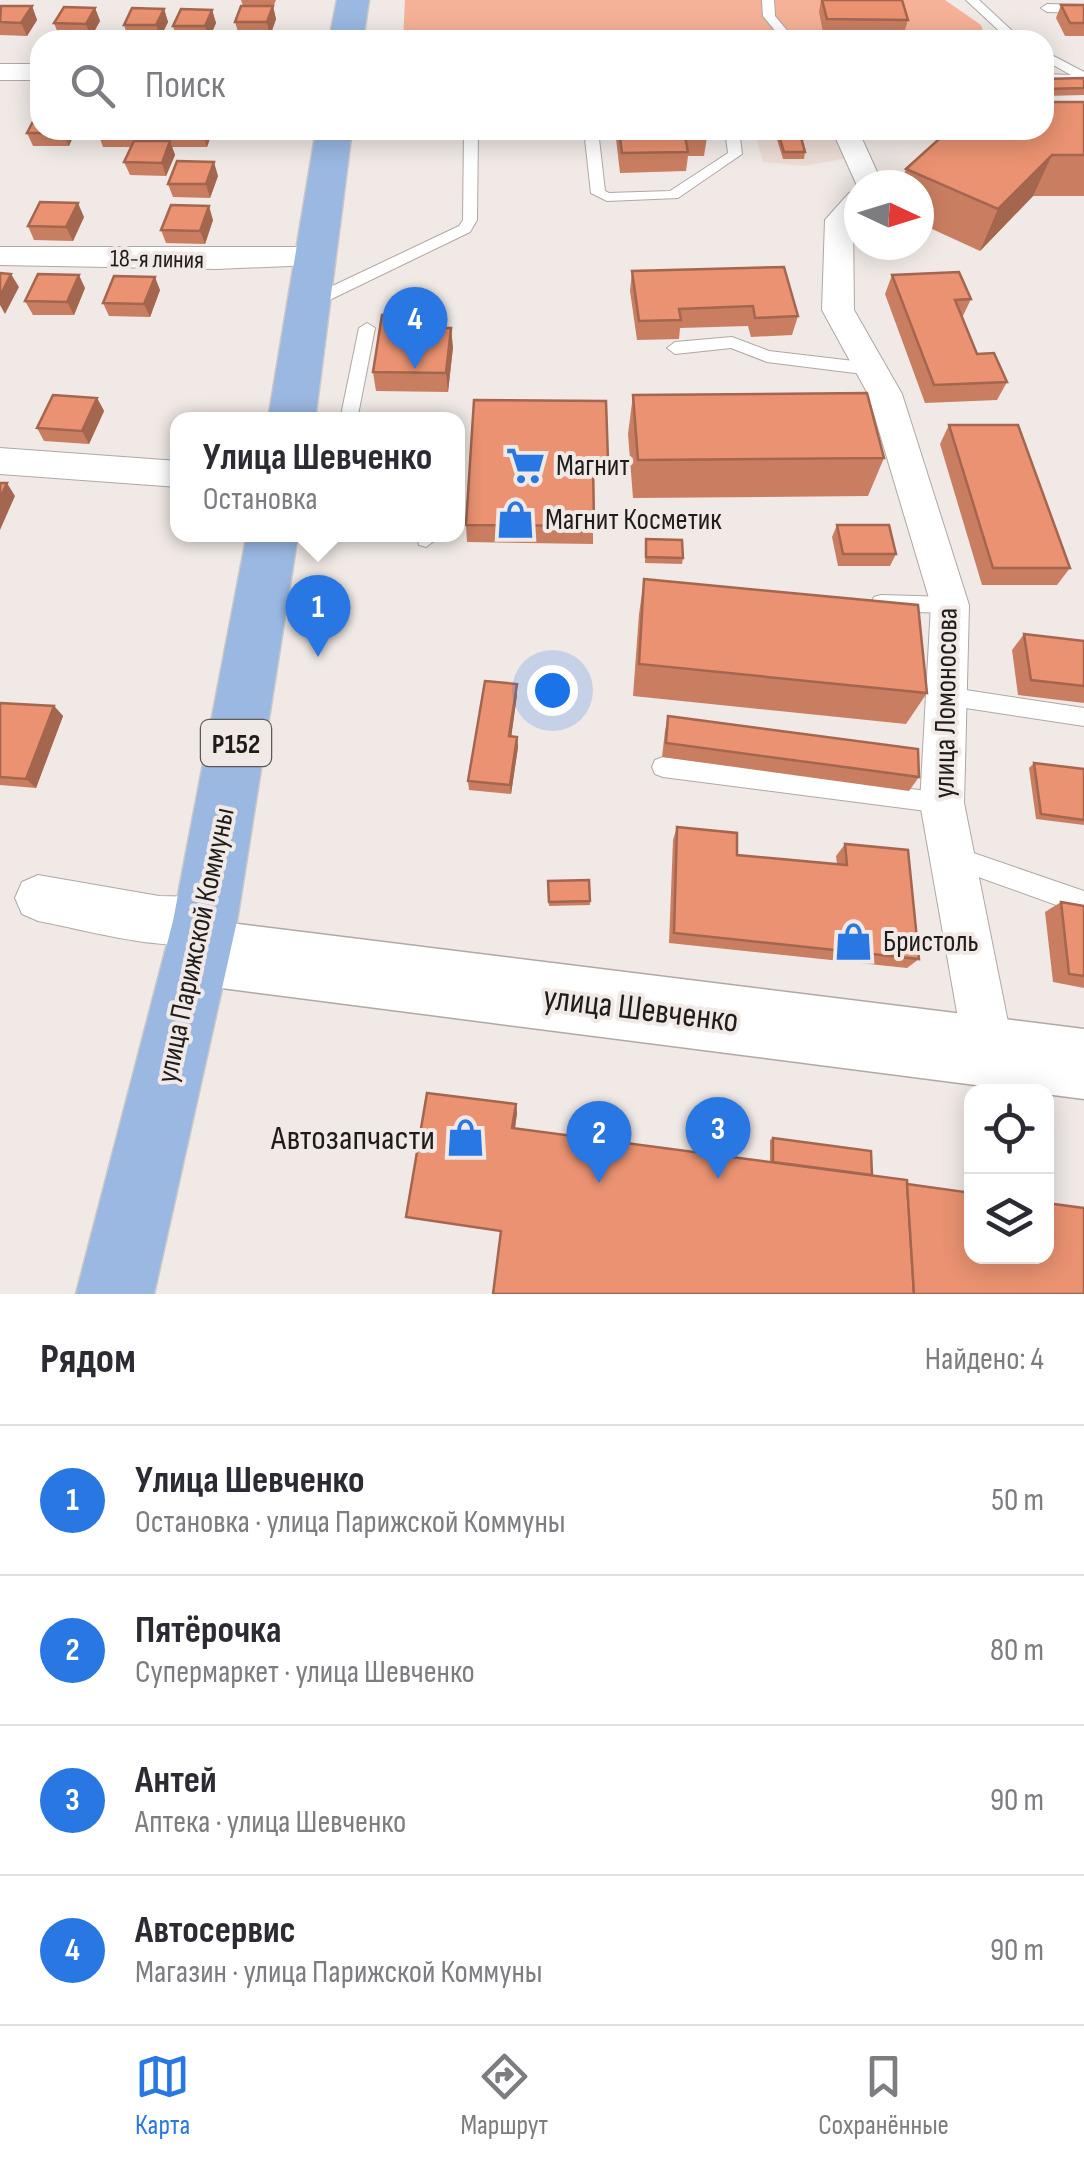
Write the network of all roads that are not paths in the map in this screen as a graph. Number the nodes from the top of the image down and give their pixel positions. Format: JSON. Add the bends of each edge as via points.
{"nodes":[{"id":1,"x":353,"y":0,"type":"edge"},
{"id":2,"x":768,"y":0,"type":"edge"},
{"id":3,"x":972,"y":0,"type":"edge"},
{"id":4,"x":1047,"y":8,"type":"dead end"},
{"id":5,"x":1084,"y":9,"type":"edge"},
{"id":6,"x":348,"y":30,"type":"edge"},
{"id":7,"x":781,"y":30,"type":"edge"},
{"id":8,"x":998,"y":30,"type":"edge"},
{"id":9,"x":1054,"y":61,"type":"edge"},
{"id":10,"x":0,"y":72,"type":"edge"},
{"id":11,"x":30,"y":72,"type":"edge"},
{"id":12,"x":1054,"y":78,"type":"edge"},
{"id":13,"x":1084,"y":78,"type":"edge"},
{"id":14,"x":332,"y":140,"type":"edge"},
{"id":15,"x":470,"y":140,"type":"edge"},
{"id":16,"x":592,"y":140,"type":"edge"},
{"id":17,"x":733,"y":140,"type":"edge"},
{"id":18,"x":849,"y":140,"type":"edge"},
{"id":19,"x":862,"y":170,"type":"edge"},
{"id":20,"x":844,"y":215,"type":"edge"},
{"id":21,"x":0,"y":256,"type":"edge"},
{"id":22,"x":314,"y":256,"type":"junction"},
{"id":23,"x":308,"y":304,"type":"junction"},
{"id":24,"x":366,"y":328,"type":"dead end"},
{"id":25,"x":676,"y":348,"type":"dead end"},
{"id":26,"x":874,"y":386,"type":"junction"},
{"id":27,"x":292,"y":412,"type":"edge"},
{"id":28,"x":350,"y":412,"type":"edge"},
{"id":29,"x":0,"y":461,"type":"edge"},
{"id":30,"x":170,"y":473,"type":"edge"},
{"id":31,"x":272,"y":542,"type":"edge"},
{"id":32,"x":856,"y":602,"type":"edge"},
{"id":33,"x":950,"y":605,"type":"junction"},
{"id":34,"x":946,"y":696,"type":"junction"},
{"id":35,"x":1084,"y":717,"type":"edge"},
{"id":36,"x":664,"y":767,"type":"edge"},
{"id":37,"x":942,"y":803,"type":"junction"},
{"id":38,"x":951,"y":856,"type":"junction"},
{"id":39,"x":38,"y":898,"type":"dead end"},
{"id":40,"x":1084,"y":904,"type":"edge"},
{"id":41,"x":201,"y":936,"type":"junction"},
{"id":42,"x":988,"y":1052,"type":"junction"},
{"id":43,"x":1084,"y":1064,"type":"edge"},
{"id":44,"x":116,"y":1294,"type":"edge"}],
"edges":[{"from":1,"to":6,"type":"main road"},
{"from":2,"to":7,"type":"lane","via":[[769,16]]},
{"from":3,"to":8,"type":"lane"},
{"from":4,"to":5,"type":"lane"},
{"from":9,"to":13,"type":"lane"},
{"from":10,"to":11,"type":"street"},
{"from":12,"to":13,"type":"lane"},
{"from":14,"to":22,"type":"main road"},
{"from":15,"to":23,"type":"lane","via":[[465,230]]},
{"from":16,"to":17,"type":"lane","via":[[598,193],[607,197],[677,193],[735,154]]},
{"from":18,"to":19,"type":"street"},
{"from":20,"to":26,"type":"street","name":"улица Ломоносова","via":[[838,310]]},
{"from":21,"to":22,"type":"street","name":"18-я линия"},
{"from":22,"to":23,"type":"main road"},
{"from":23,"to":27,"type":"main road"},
{"from":24,"to":28,"type":"lane"},
{"from":25,"to":26,"type":"lane","via":[[732,342]]},
{"from":26,"to":33,"type":"street","name":"улица Ломоносова"},
{"from":29,"to":30,"type":"street"},
{"from":31,"to":41,"type":"main road","name":"улица Парижской Коммуны","number":"Р152"},
{"from":32,"to":33,"type":"lane"},
{"from":33,"to":34,"type":"street","name":"улица Ломоносова"},
{"from":34,"to":35,"type":"lane"},
{"from":34,"to":37,"type":"street","name":"улица Ломоносова"},
{"from":36,"to":37,"type":"lane"},
{"from":37,"to":38,"type":"street","name":"улица Ломоносова"},
{"from":38,"to":40,"type":"lane"},
{"from":38,"to":42,"type":"street","name":"улица Ломоносова"},
{"from":39,"to":41,"type":"street","via":[[159,919]]},
{"from":41,"to":42,"type":"street","name":"улица Шевченко"},
{"from":41,"to":44,"type":"main road","name":"улица Парижской Коммуны","number":"Р152"},
{"from":42,"to":43,"type":"street","name":"улица Шевченко"}]}
